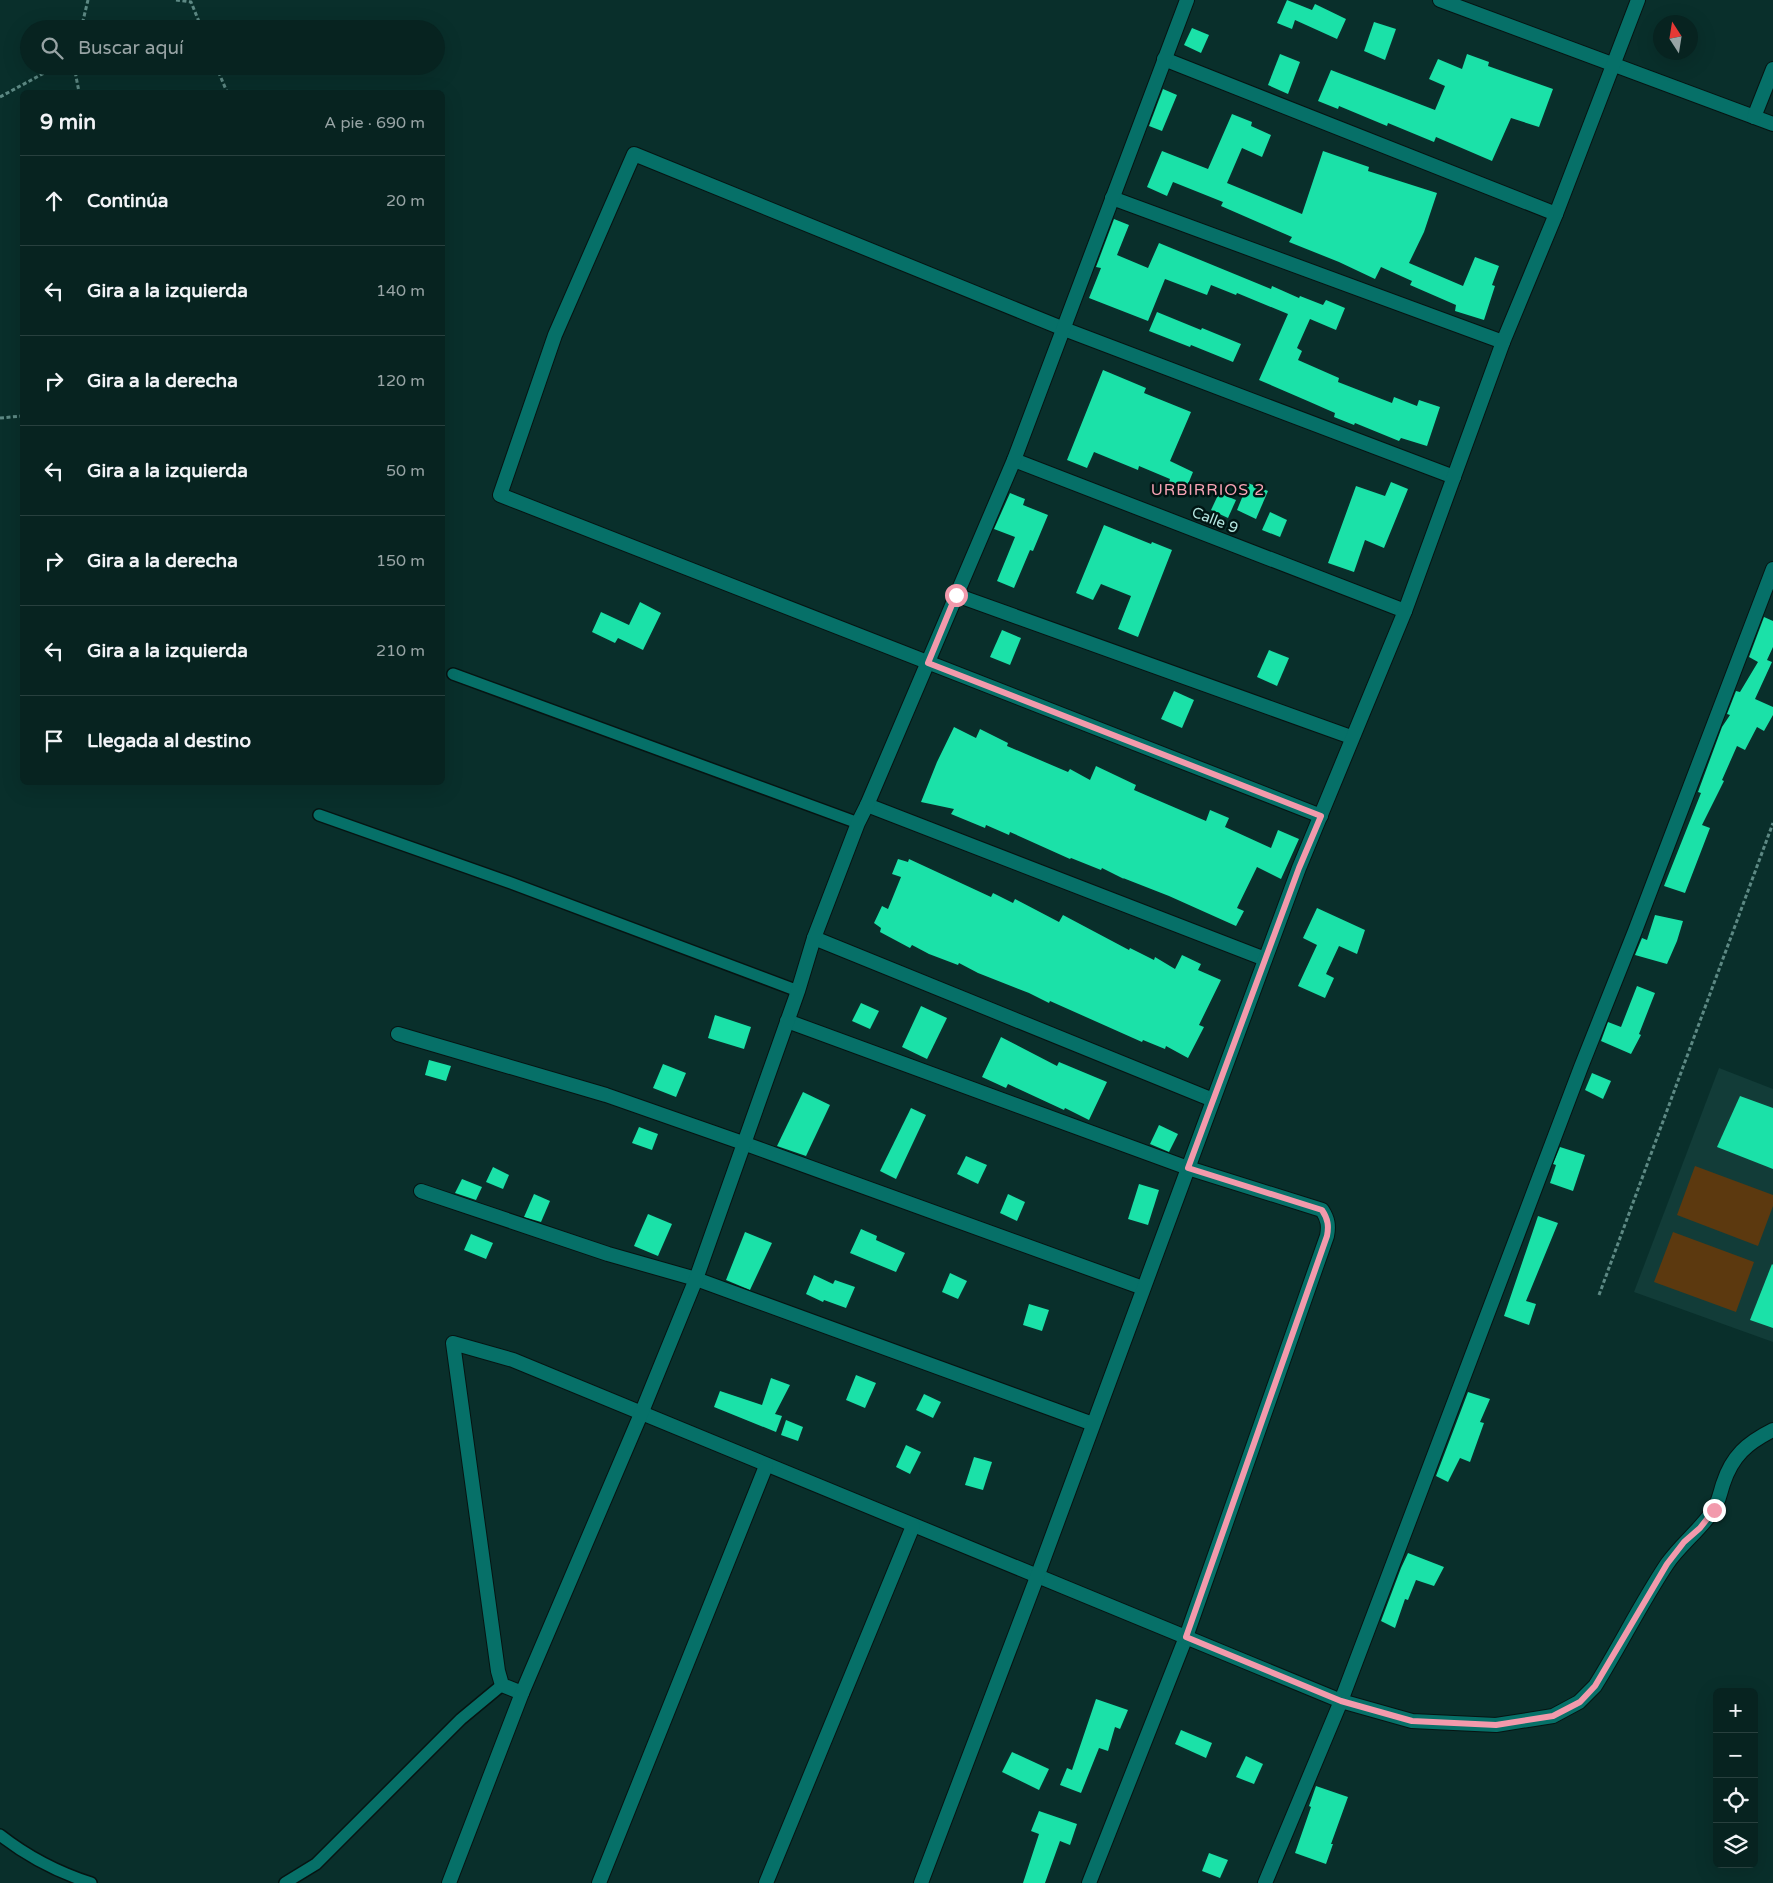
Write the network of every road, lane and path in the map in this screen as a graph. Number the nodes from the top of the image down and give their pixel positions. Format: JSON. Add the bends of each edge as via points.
{"nodes":[{"id":1,"x":88,"y":0,"type":"edge"},
{"id":2,"x":176,"y":0,"type":"edge"},
{"id":3,"x":1187,"y":0,"type":"edge"},
{"id":4,"x":1440,"y":0,"type":"edge"},
{"id":5,"x":1638,"y":0,"type":"edge"},
{"id":6,"x":192,"y":1,"type":"edge"},
{"id":7,"x":83,"y":20,"type":"edge"},
{"id":8,"x":199,"y":20,"type":"edge"},
{"id":9,"x":1164,"y":59,"type":"junction"},
{"id":10,"x":1613,"y":65,"type":"junction"},
{"id":11,"x":1773,"y":69,"type":"edge"},
{"id":12,"x":40,"y":75,"type":"edge"},
{"id":13,"x":76,"y":75,"type":"edge"},
{"id":14,"x":220,"y":75,"type":"edge"},
{"id":15,"x":79,"y":90,"type":"edge"},
{"id":16,"x":226,"y":90,"type":"edge"},
{"id":17,"x":0,"y":97,"type":"edge"},
{"id":18,"x":1754,"y":117,"type":"junction"},
{"id":19,"x":1773,"y":124,"type":"edge"},
{"id":20,"x":1112,"y":198,"type":"junction"},
{"id":21,"x":1556,"y":214,"type":"junction"},
{"id":22,"x":1064,"y":329,"type":"junction"},
{"id":23,"x":1503,"y":342,"type":"junction"},
{"id":24,"x":20,"y":416,"type":"edge"},
{"id":25,"x":0,"y":418,"type":"edge"},
{"id":26,"x":1014,"y":460,"type":"junction"},
{"id":27,"x":1454,"y":477,"type":"junction"},
{"id":28,"x":1773,"y":570,"type":"edge"},
{"id":29,"x":956,"y":595,"type":"junction"},
{"id":30,"x":1405,"y":611,"type":"junction"},
{"id":31,"x":928,"y":663,"type":"junction"},
{"id":32,"x":453,"y":674,"type":"dead end"},
{"id":33,"x":1351,"y":738,"type":"junction"},
{"id":34,"x":867,"y":805,"type":"junction"},
{"id":35,"x":319,"y":815,"type":"dead end"},
{"id":36,"x":1321,"y":816,"type":"junction"},
{"id":37,"x":1773,"y":822,"type":"edge"},
{"id":38,"x":858,"y":823,"type":"junction"},
{"id":39,"x":814,"y":938,"type":"junction"},
{"id":40,"x":1265,"y":959,"type":"junction"},
{"id":41,"x":798,"y":991,"type":"junction"},
{"id":42,"x":788,"y":1021,"type":"junction"},
{"id":43,"x":398,"y":1034,"type":"dead end"},
{"id":44,"x":1213,"y":1100,"type":"junction"},
{"id":45,"x":743,"y":1143,"type":"junction"},
{"id":46,"x":1188,"y":1168,"type":"junction"},
{"id":47,"x":421,"y":1191,"type":"dead end"},
{"id":48,"x":696,"y":1279,"type":"junction"},
{"id":49,"x":1143,"y":1288,"type":"junction"},
{"id":50,"x":1599,"y":1296,"type":"dead end"},
{"id":51,"x":641,"y":1414,"type":"junction"},
{"id":52,"x":1093,"y":1424,"type":"junction"},
{"id":53,"x":1773,"y":1430,"type":"edge"},
{"id":54,"x":766,"y":1466,"type":"junction"},
{"id":55,"x":913,"y":1526,"type":"junction"},
{"id":56,"x":1037,"y":1576,"type":"junction"},
{"id":57,"x":1186,"y":1637,"type":"junction"},
{"id":58,"x":502,"y":1685,"type":"junction"},
{"id":59,"x":522,"y":1693,"type":"junction"},
{"id":60,"x":1341,"y":1701,"type":"junction"},
{"id":61,"x":0,"y":1835,"type":"edge"},
{"id":62,"x":91,"y":1883,"type":"edge"},
{"id":63,"x":285,"y":1883,"type":"edge"},
{"id":64,"x":449,"y":1883,"type":"edge"},
{"id":65,"x":599,"y":1883,"type":"edge"},
{"id":66,"x":766,"y":1883,"type":"edge"},
{"id":67,"x":921,"y":1883,"type":"edge"},
{"id":68,"x":1089,"y":1883,"type":"edge"},
{"id":69,"x":1266,"y":1883,"type":"edge"}],
"edges":[{"from":1,"to":7,"type":"path"},
{"from":2,"to":6,"type":"path"},
{"from":3,"to":9,"type":"street"},
{"from":4,"to":10,"type":"street"},
{"from":5,"to":10,"type":"street"},
{"from":6,"to":8,"type":"path"},
{"from":9,"to":20,"type":"street"},
{"from":9,"to":21,"type":"street"},
{"from":10,"to":18,"type":"street"},
{"from":10,"to":21,"type":"street"},
{"from":11,"to":18,"type":"street"},
{"from":12,"to":17,"type":"path"},
{"from":13,"to":15,"type":"path"},
{"from":14,"to":16,"type":"path"},
{"from":18,"to":19,"type":"street"},
{"from":20,"to":22,"type":"street"},
{"from":20,"to":23,"type":"street"},
{"from":21,"to":23,"type":"street"},
{"from":22,"to":26,"type":"street"},
{"from":22,"to":27,"type":"street"},
{"from":22,"to":31,"type":"street","via":[[634,154],[555,335],[500,495]]},
{"from":23,"to":27,"type":"street"},
{"from":24,"to":25,"type":"path"},
{"from":26,"to":29,"type":"street"},
{"from":26,"to":30,"type":"street","name":"Calle 9"},
{"from":27,"to":30,"type":"street"},
{"from":28,"to":60,"type":"street"},
{"from":29,"to":31,"type":"street"},
{"from":29,"to":33,"type":"street"},
{"from":30,"to":33,"type":"street"},
{"from":31,"to":34,"type":"street"},
{"from":31,"to":36,"type":"street"},
{"from":32,"to":38,"type":"lane"},
{"from":33,"to":36,"type":"street"},
{"from":34,"to":38,"type":"street"},
{"from":34,"to":40,"type":"street"},
{"from":35,"to":41,"type":"lane","via":[[512,882]]},
{"from":36,"to":40,"type":"street"},
{"from":37,"to":50,"type":"path"},
{"from":38,"to":39,"type":"street"},
{"from":39,"to":41,"type":"street"},
{"from":39,"to":44,"type":"street"},
{"from":40,"to":44,"type":"street"},
{"from":41,"to":42,"type":"street"},
{"from":42,"to":45,"type":"street"},
{"from":42,"to":46,"type":"street"},
{"from":43,"to":45,"type":"street","via":[[606,1095]]},
{"from":44,"to":46,"type":"street"},
{"from":45,"to":48,"type":"street"},
{"from":45,"to":49,"type":"street"},
{"from":46,"to":49,"type":"street"},
{"from":46,"to":57,"type":"street","via":[[1322,1210],[1328,1229]]},
{"from":47,"to":48,"type":"street","via":[[570,1242]]},
{"from":48,"to":51,"type":"street"},
{"from":48,"to":52,"type":"street"},
{"from":49,"to":52,"type":"street"},
{"from":51,"to":54,"type":"street"},
{"from":51,"to":58,"type":"street","via":[[513,1360],[453,1343],[493,1640]]},
{"from":51,"to":59,"type":"street"},
{"from":52,"to":56,"type":"street"},
{"from":53,"to":60,"type":"street","via":[[1741,1450],[1728,1470],[1714,1510],[1667,1564],[1599,1679],[1580,1702],[1553,1716],[1496,1725],[1412,1721]]},
{"from":54,"to":55,"type":"street"},
{"from":54,"to":65,"type":"street"},
{"from":55,"to":56,"type":"street"},
{"from":55,"to":66,"type":"street"},
{"from":56,"to":57,"type":"street"},
{"from":56,"to":67,"type":"street"},
{"from":57,"to":60,"type":"street"},
{"from":57,"to":68,"type":"street"},
{"from":58,"to":59,"type":"street"},
{"from":58,"to":63,"type":"lane","via":[[461,1719],[316,1864]]},
{"from":59,"to":64,"type":"street"},
{"from":60,"to":69,"type":"street"},
{"from":61,"to":62,"type":"lane","via":[[32,1858]]}]}
